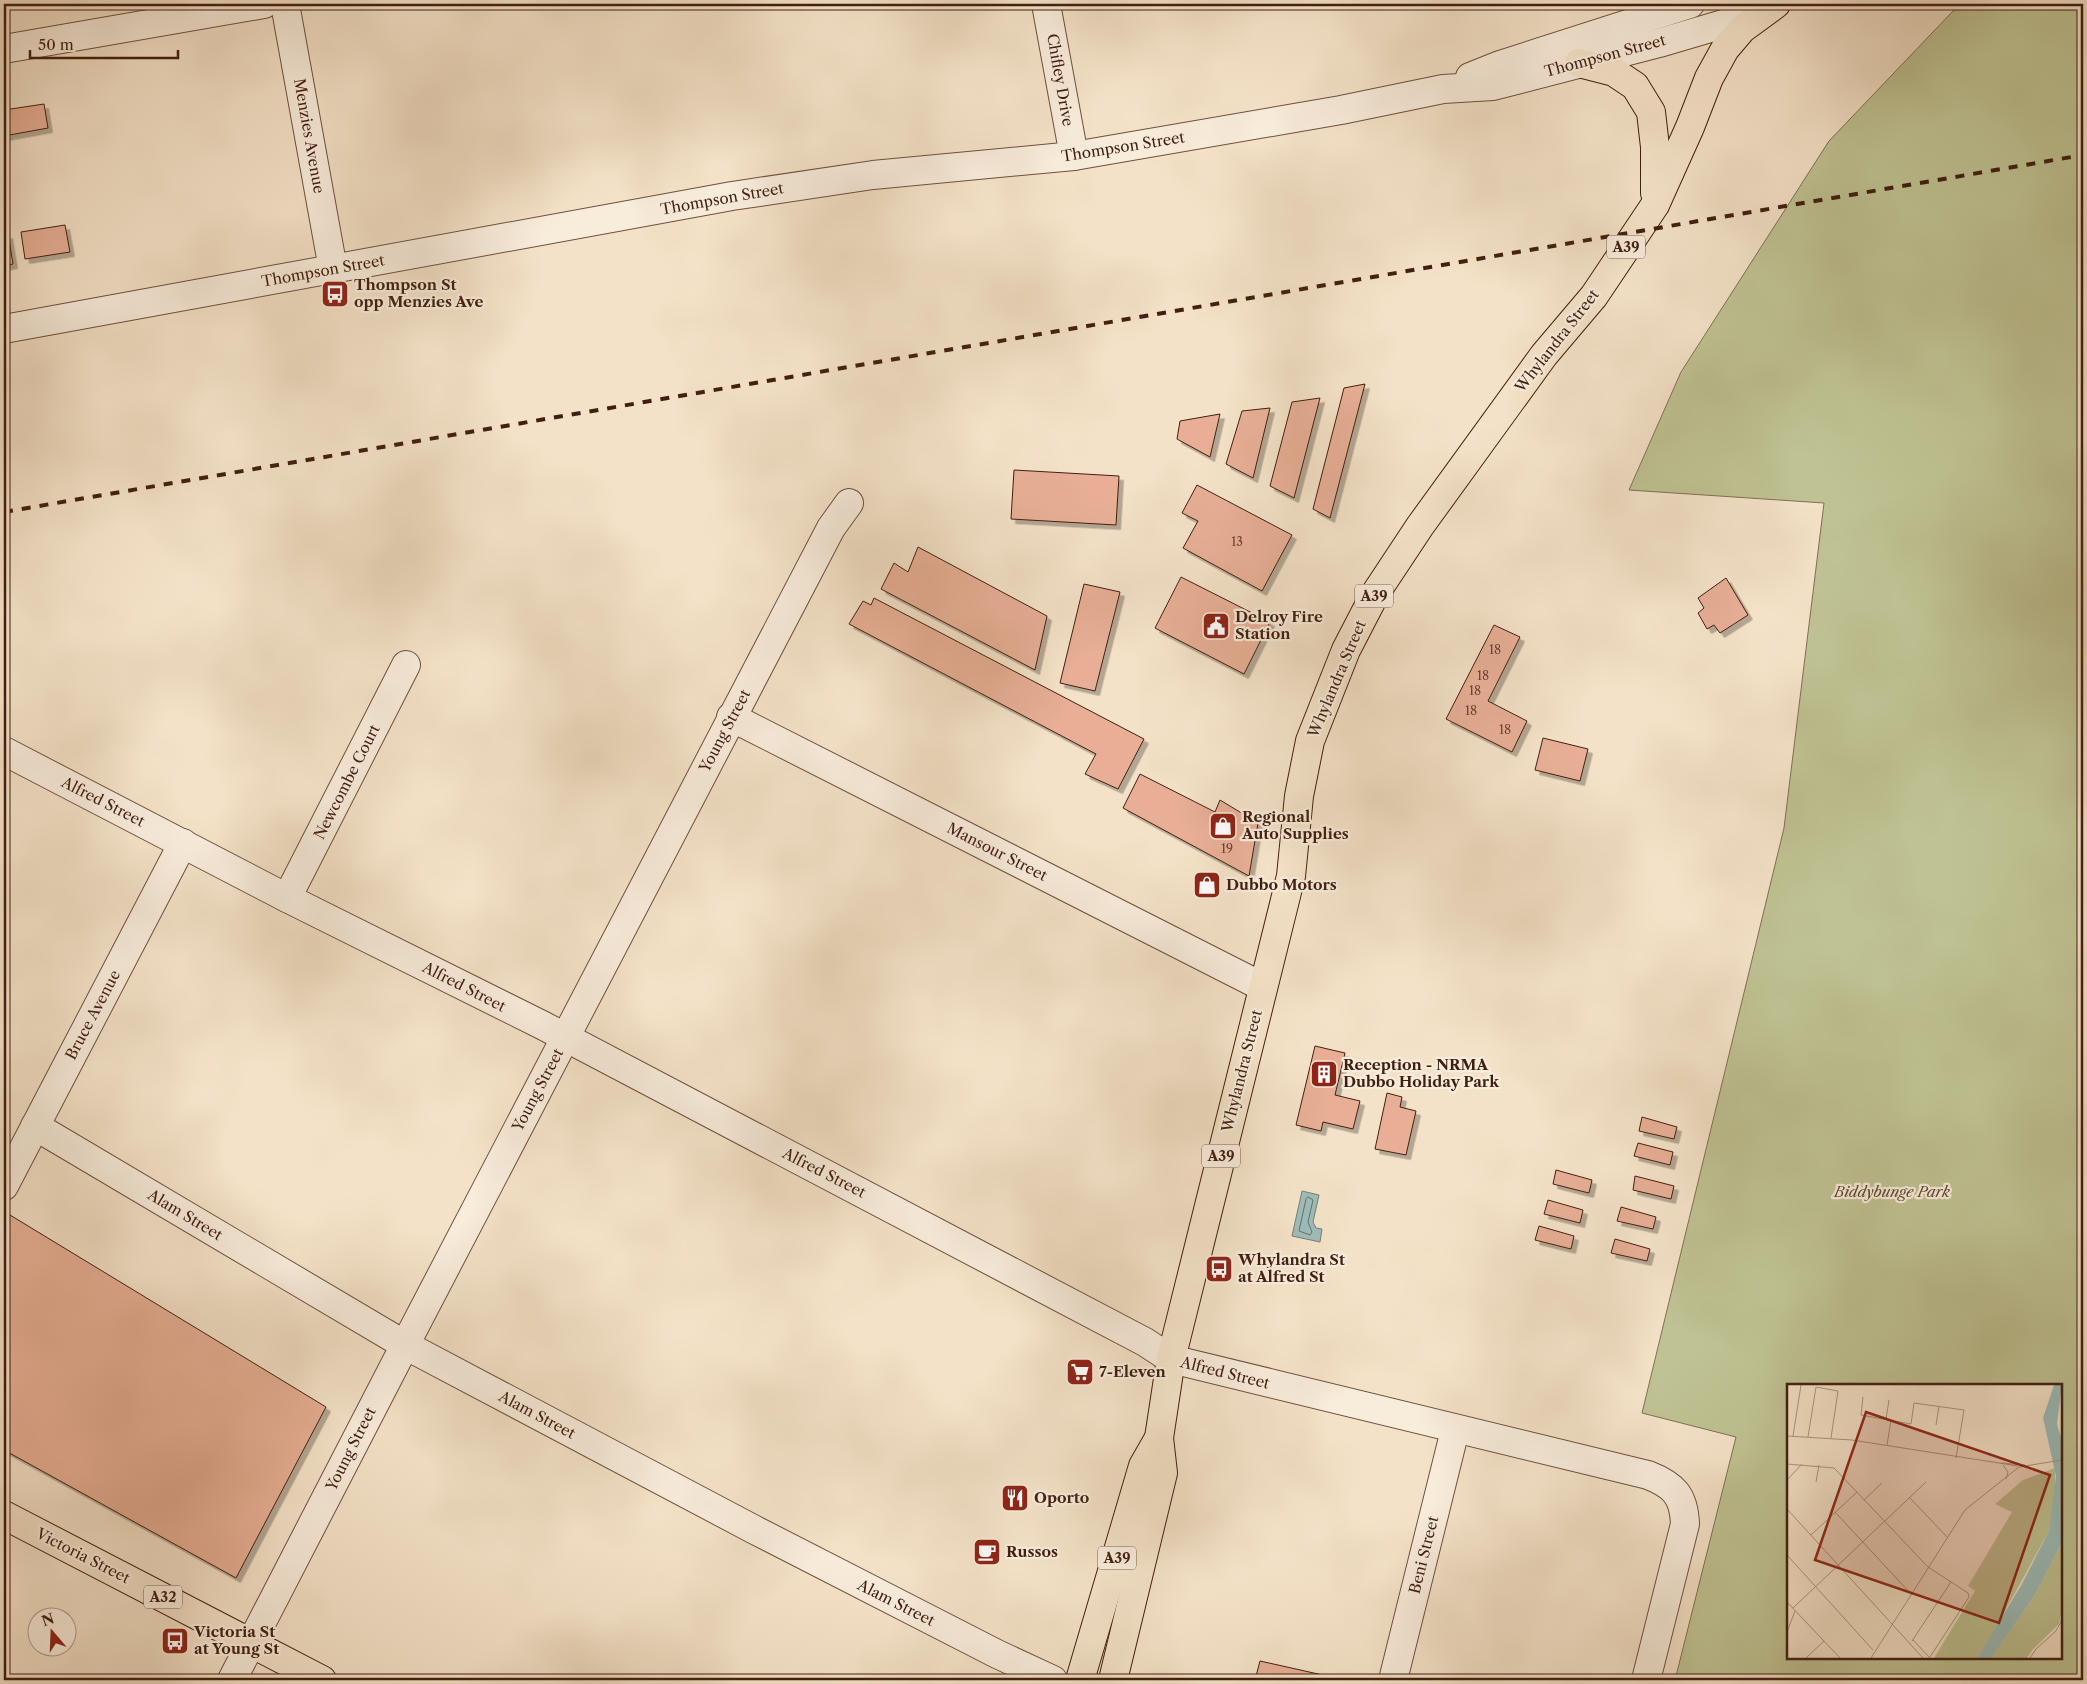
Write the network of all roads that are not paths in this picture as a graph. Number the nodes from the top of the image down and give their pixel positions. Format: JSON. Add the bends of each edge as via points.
{"nodes":[{"id":1,"x":264,"y":4,"type":"edge"},
{"id":2,"x":285,"y":4,"type":"edge"},
{"id":3,"x":1046,"y":4,"type":"edge"},
{"id":4,"x":1690,"y":4,"type":"edge"},
{"id":5,"x":225,"y":7,"type":"edge"},
{"id":6,"x":1770,"y":8,"type":"edge"},
{"id":7,"x":4,"y":49,"type":"edge"},
{"id":8,"x":1579,"y":63,"type":"junction"},
{"id":9,"x":1443,"y":89,"type":"junction"},
{"id":10,"x":1074,"y":156,"type":"junction"},
{"id":11,"x":1655,"y":205,"type":"junction"},
{"id":12,"x":333,"y":269,"type":"junction"},
{"id":13,"x":4,"y":329,"type":"edge"},
{"id":14,"x":849,"y":503,"type":"dead end"},
{"id":15,"x":406,"y":666,"type":"dead end"},
{"id":16,"x":732,"y":717,"type":"junction"},
{"id":17,"x":4,"y":751,"type":"edge"},
{"id":18,"x":183,"y":843,"type":"junction"},
{"id":19,"x":287,"y":898,"type":"junction"},
{"id":20,"x":1263,"y":988,"type":"junction"},
{"id":21,"x":565,"y":1038,"type":"junction"},
{"id":22,"x":35,"y":1126,"type":"junction"},
{"id":23,"x":4,"y":1186,"type":"edge"},
{"id":24,"x":405,"y":1345,"type":"junction"},
{"id":25,"x":1171,"y":1360,"type":"junction"},
{"id":26,"x":1455,"y":1430,"type":"junction"},
{"id":27,"x":1159,"y":1438,"type":"junction"},
{"id":28,"x":4,"y":1515,"type":"edge"},
{"id":29,"x":251,"y":1642,"type":"junction"},
{"id":30,"x":1112,"y":1675,"type":"edge"},
{"id":31,"x":232,"y":1680,"type":"edge"},
{"id":32,"x":322,"y":1680,"type":"edge"},
{"id":33,"x":1053,"y":1680,"type":"edge"},
{"id":34,"x":1080,"y":1680,"type":"edge"},
{"id":35,"x":1393,"y":1680,"type":"edge"},
{"id":36,"x":1646,"y":1680,"type":"edge"}],
"edges":[{"from":1,"to":5,"type":"street"},
{"from":2,"to":12,"type":"street","name":"Menzies Avenue"},
{"from":3,"to":10,"type":"street","name":"Chifley Drive"},
{"from":4,"to":9,"type":"street","name":"Thompson Street","via":[[1500,65]]},
{"from":5,"to":7,"type":"street"},
{"from":6,"to":8,"type":"street","name":"Thompson Street","via":[[1659,43]]},
{"from":6,"to":11,"type":"highway","name":"Whylandra Street","number":"A39","via":[[1742,30],[1721,56]]},
{"from":8,"to":9,"type":"street","name":"Thompson Street","via":[[1493,86]]},
{"from":8,"to":11,"type":"highway","via":[[1614,72],[1634,86],[1651,112],[1656,166]]},
{"from":9,"to":10,"type":"street","name":"Thompson Street","via":[[1342,110]]},
{"from":10,"to":12,"type":"street","name":"Thompson Street","via":[[863,176],[732,196]]},
{"from":11,"to":20,"type":"highway","name":"Whylandra Street","number":"A39","via":[[1594,296],[1544,355],[1374,594],[1346,650],[1310,741],[1299,796],[1291,876]]},
{"from":12,"to":13,"type":"street","name":"Thompson Street"},
{"from":14,"to":16,"type":"street","name":"Young Street","via":[[831,528]]},
{"from":15,"to":19,"type":"street","name":"Newcombe Court"},
{"from":16,"to":20,"type":"street","name":"Mansour Street"},
{"from":16,"to":21,"type":"street","name":"Young Street"},
{"from":17,"to":18,"type":"street","name":"Alfred Street"},
{"from":18,"to":19,"type":"street","name":"Alfred Street"},
{"from":18,"to":22,"type":"street","name":"Bruce Avenue"},
{"from":19,"to":21,"type":"street","name":"Alfred Street"},
{"from":20,"to":25,"type":"highway","name":"Whylandra Street","number":"A39"},
{"from":21,"to":24,"type":"street","name":"Young Street"},
{"from":21,"to":25,"type":"street","name":"Alfred Street","via":[[1144,1342]]},
{"from":22,"to":23,"type":"street","name":"Bruce Avenue"},
{"from":22,"to":24,"type":"street","name":"Alam Street"},
{"from":24,"to":29,"type":"street","name":"Young Street"},
{"from":24,"to":33,"type":"street","name":"Alam Street","via":[[753,1529]]},
{"from":25,"to":26,"type":"street","name":"Alfred Street"},
{"from":25,"to":27,"type":"highway","name":"Whylandra Street","number":"A39"},
{"from":26,"to":35,"type":"street","name":"Beni Street"},
{"from":26,"to":36,"type":"street","name":"Alfred Street","via":[[1648,1476],[1666,1482],[1679,1495],[1685,1524]]},
{"from":27,"to":30,"type":"highway","name":"Whylandra Street","number":"A39","via":[[1163,1473]]},
{"from":27,"to":34,"type":"highway","name":"Whylandra Street","number":"A39","via":[[1143,1466]]},
{"from":28,"to":29,"type":"highway","name":"Victoria Street","number":"A32"},
{"from":29,"to":31,"type":"street","name":"Young Street"},
{"from":29,"to":32,"type":"highway","name":"Victoria Street","number":"A32"}]}
